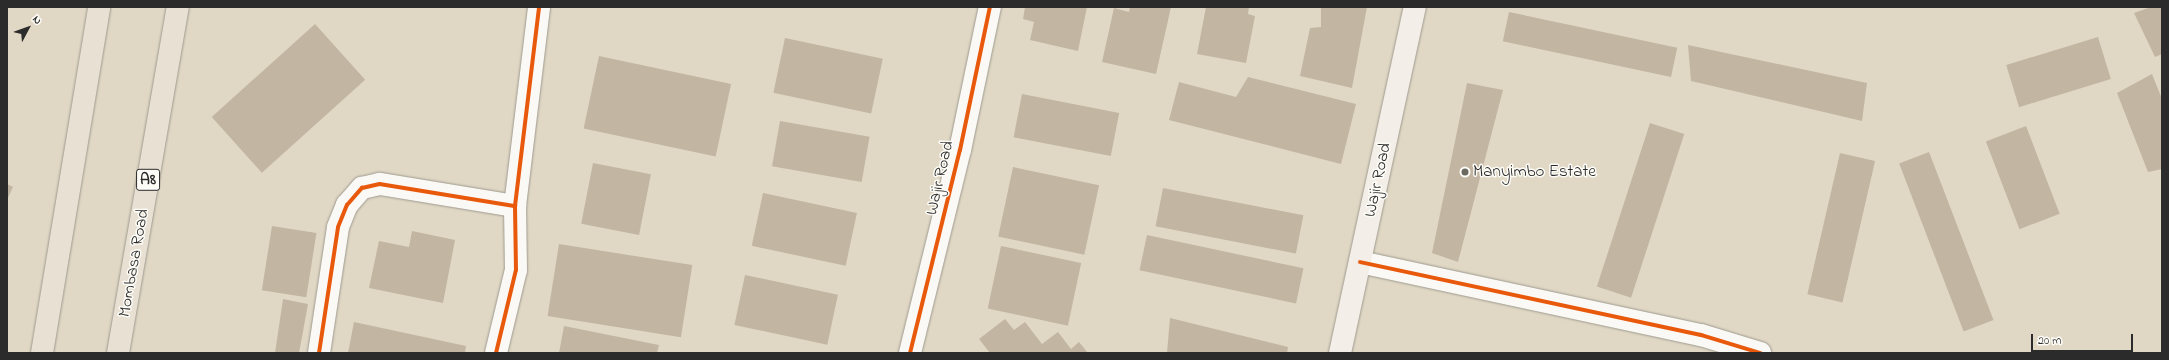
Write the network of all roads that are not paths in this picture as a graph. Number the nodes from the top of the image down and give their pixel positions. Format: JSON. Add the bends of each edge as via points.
{"nodes":[{"id":1,"x":99,"y":7,"type":"edge"},
{"id":2,"x":178,"y":7,"type":"edge"},
{"id":3,"x":539,"y":7,"type":"edge"},
{"id":4,"x":990,"y":7,"type":"edge"},
{"id":5,"x":1416,"y":7,"type":"edge"},
{"id":6,"x":515,"y":206,"type":"junction"},
{"id":7,"x":1360,"y":262,"type":"junction"},
{"id":8,"x":42,"y":353,"type":"edge"},
{"id":9,"x":118,"y":353,"type":"edge"},
{"id":10,"x":320,"y":353,"type":"edge"},
{"id":11,"x":496,"y":353,"type":"edge"},
{"id":12,"x":910,"y":353,"type":"edge"},
{"id":13,"x":1340,"y":353,"type":"edge"},
{"id":14,"x":1760,"y":353,"type":"edge"}],
"edges":[{"from":1,"to":8,"type":"highway"},
{"from":2,"to":9,"type":"highway","name":"Mombasa Road","number":"A8"},
{"from":3,"to":6,"type":"street"},
{"from":4,"to":12,"type":"street","name":"Wajir Road","via":[[960,150]]},
{"from":5,"to":7,"type":"street","name":"Wajir Road"},
{"from":6,"to":10,"type":"street","via":[[386,184],[362,188],[347,205],[338,227]]},
{"from":6,"to":11,"type":"street","via":[[516,270]]},
{"from":7,"to":13,"type":"street","name":"Wajir Road"},
{"from":7,"to":14,"type":"street","via":[[1701,335]]}]}
